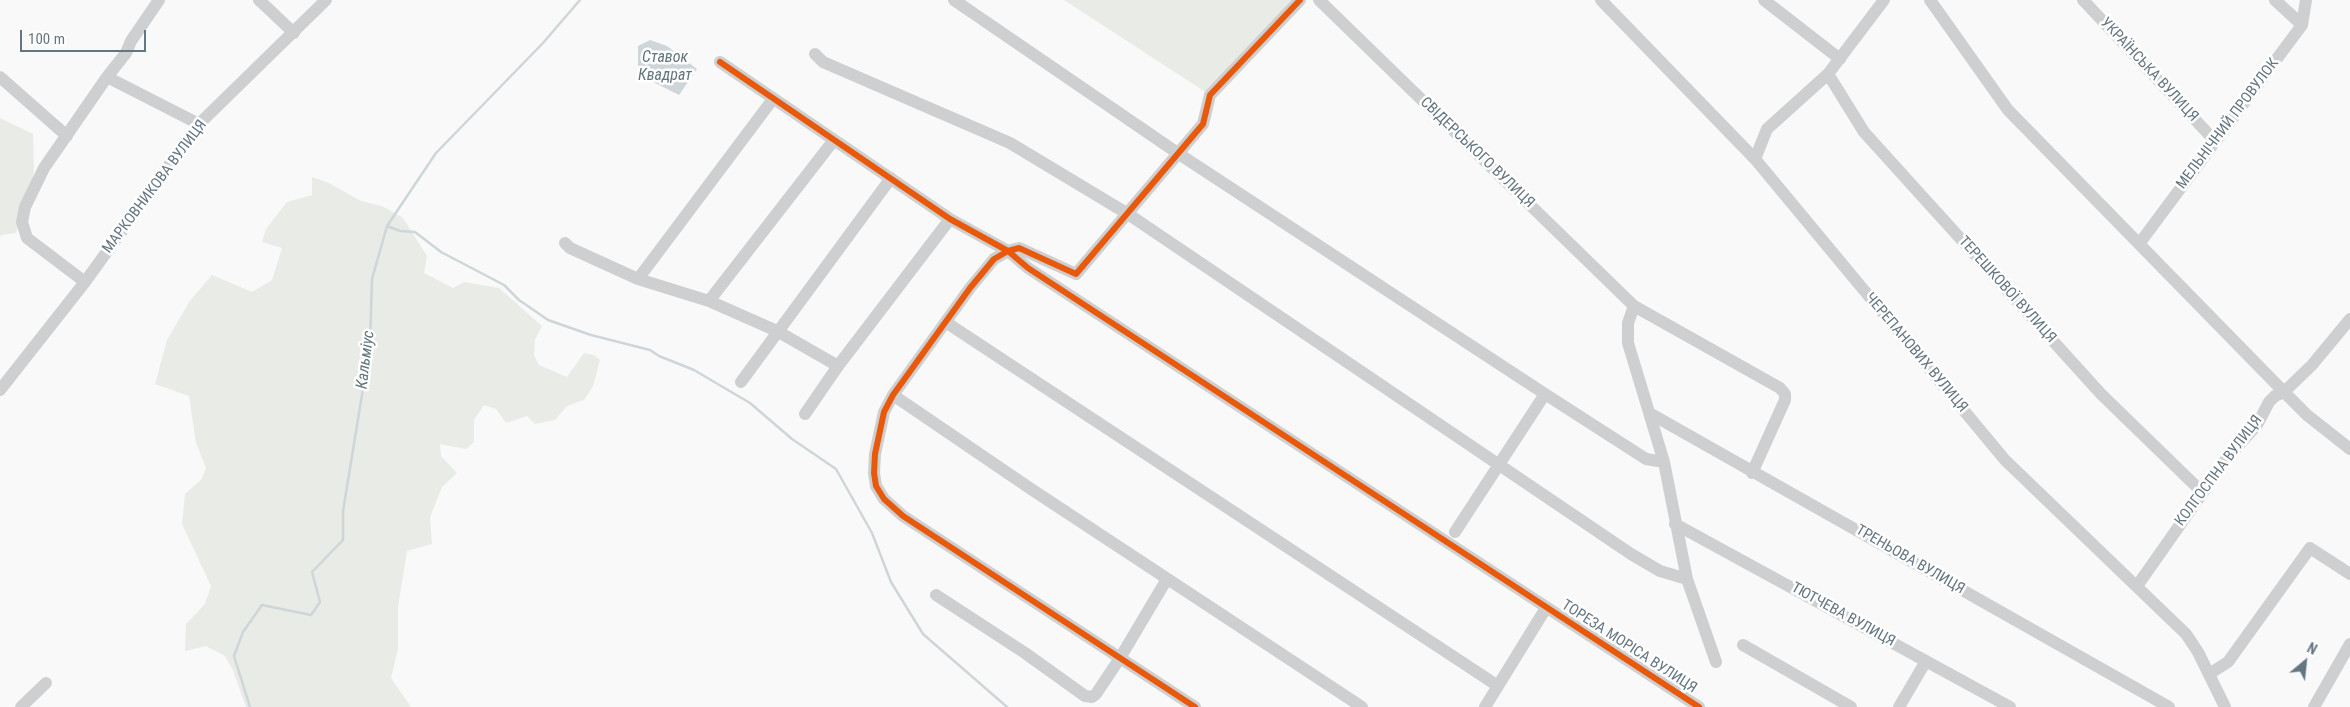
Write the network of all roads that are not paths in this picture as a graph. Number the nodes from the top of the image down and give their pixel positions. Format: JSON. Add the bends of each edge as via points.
{"nodes":[{"id":1,"x":159,"y":0,"type":"edge"},
{"id":2,"x":260,"y":0,"type":"edge"},
{"id":3,"x":326,"y":0,"type":"edge"},
{"id":4,"x":954,"y":0,"type":"edge"},
{"id":5,"x":1300,"y":0,"type":"edge"},
{"id":6,"x":1319,"y":0,"type":"edge"},
{"id":7,"x":1601,"y":0,"type":"edge"},
{"id":8,"x":1764,"y":0,"type":"edge"},
{"id":9,"x":1884,"y":0,"type":"edge"},
{"id":10,"x":1930,"y":0,"type":"edge"},
{"id":11,"x":2083,"y":0,"type":"edge"},
{"id":12,"x":2275,"y":0,"type":"edge"},
{"id":13,"x":2306,"y":0,"type":"edge"},
{"id":14,"x":2302,"y":25,"type":"junction"},
{"id":15,"x":294,"y":33,"type":"junction"},
{"id":16,"x":814,"y":54,"type":"dead end"},
{"id":17,"x":1840,"y":59,"type":"junction"},
{"id":18,"x":720,"y":62,"type":"dead end"},
{"id":19,"x":1828,"y":74,"type":"junction"},
{"id":20,"x":0,"y":77,"type":"edge"},
{"id":21,"x":107,"y":77,"type":"junction"},
{"id":22,"x":773,"y":100,"type":"junction"},
{"id":23,"x":199,"y":124,"type":"junction"},
{"id":24,"x":66,"y":136,"type":"junction"},
{"id":25,"x":834,"y":140,"type":"junction"},
{"id":26,"x":2215,"y":141,"type":"junction"},
{"id":27,"x":1179,"y":154,"type":"junction"},
{"id":28,"x":1755,"y":159,"type":"junction"},
{"id":29,"x":891,"y":178,"type":"junction"},
{"id":30,"x":1128,"y":214,"type":"junction"},
{"id":31,"x":950,"y":219,"type":"junction"},
{"id":32,"x":565,"y":243,"type":"dead end"},
{"id":33,"x":2139,"y":244,"type":"junction"},
{"id":34,"x":1008,"y":251,"type":"junction"},
{"id":35,"x":638,"y":279,"type":"junction"},
{"id":36,"x":85,"y":282,"type":"junction"},
{"id":37,"x":709,"y":301,"type":"junction"},
{"id":38,"x":1634,"y":306,"type":"junction"},
{"id":39,"x":2350,"y":319,"type":"edge"},
{"id":40,"x":947,"y":323,"type":"junction"},
{"id":41,"x":777,"y":331,"type":"junction"},
{"id":42,"x":838,"y":366,"type":"junction"},
{"id":43,"x":741,"y":382,"type":"dead end"},
{"id":44,"x":0,"y":390,"type":"edge"},
{"id":45,"x":2284,"y":392,"type":"junction"},
{"id":46,"x":1545,"y":394,"type":"junction"},
{"id":47,"x":893,"y":395,"type":"junction"},
{"id":48,"x":805,"y":414,"type":"dead end"},
{"id":49,"x":1651,"y":414,"type":"junction"},
{"id":50,"x":2350,"y":449,"type":"edge"},
{"id":51,"x":1664,"y":462,"type":"junction"},
{"id":52,"x":1498,"y":465,"type":"junction"},
{"id":53,"x":1752,"y":473,"type":"junction"},
{"id":54,"x":2202,"y":492,"type":"junction"},
{"id":55,"x":1675,"y":524,"type":"junction"},
{"id":56,"x":1455,"y":532,"type":"dead end"},
{"id":57,"x":2350,"y":574,"type":"edge"},
{"id":58,"x":1167,"y":579,"type":"junction"},
{"id":59,"x":1687,"y":579,"type":"junction"},
{"id":60,"x":2137,"y":586,"type":"junction"},
{"id":61,"x":936,"y":596,"type":"dead end"},
{"id":62,"x":1546,"y":608,"type":"junction"},
{"id":63,"x":2350,"y":644,"type":"edge"},
{"id":64,"x":1743,"y":646,"type":"dead end"},
{"id":65,"x":1120,"y":658,"type":"junction"},
{"id":66,"x":1926,"y":661,"type":"junction"},
{"id":67,"x":1716,"y":662,"type":"dead end"},
{"id":68,"x":2209,"y":674,"type":"junction"},
{"id":69,"x":46,"y":683,"type":"dead end"},
{"id":70,"x":1498,"y":686,"type":"junction"},
{"id":71,"x":21,"y":707,"type":"edge"},
{"id":72,"x":1195,"y":707,"type":"edge"},
{"id":73,"x":1362,"y":707,"type":"edge"},
{"id":74,"x":1485,"y":707,"type":"edge"},
{"id":75,"x":1699,"y":707,"type":"edge"},
{"id":76,"x":1851,"y":707,"type":"edge"},
{"id":77,"x":1899,"y":707,"type":"edge"},
{"id":78,"x":2010,"y":707,"type":"edge"},
{"id":79,"x":2167,"y":707,"type":"edge"},
{"id":80,"x":2225,"y":707,"type":"edge"},
{"id":81,"x":2314,"y":707,"type":"edge"}],
"edges":[{"from":1,"to":21,"type":"street"},
{"from":2,"to":15,"type":"street"},
{"from":3,"to":15,"type":"street","name":"МАРКОВНИКОВА ВУЛИЦЯ"},
{"from":4,"to":27,"type":"street"},
{"from":5,"to":27,"type":"street","via":[[1210,95],[1203,124]]},
{"from":6,"to":38,"type":"street","name":"СВIДЕРСЬКОГО ВУЛИЦЯ"},
{"from":7,"to":28,"type":"street","name":"ЧЕРЕПАНОВИХ ВУЛИЦЯ"},
{"from":8,"to":17,"type":"street"},
{"from":9,"to":17,"type":"street"},
{"from":10,"to":33,"type":"street","via":[[2008,110]]},
{"from":11,"to":26,"type":"street","name":"УКРАЇНСЬКА ВУЛИЦЯ"},
{"from":12,"to":14,"type":"street"},
{"from":13,"to":14,"type":"street","name":"МЕЛЬНIЧНИЙ ПРОВУЛОК"},
{"from":14,"to":26,"type":"street","name":"МЕЛЬНIЧНИЙ ПРОВУЛОК"},
{"from":15,"to":23,"type":"street","name":"МАРКОВНИКОВА ВУЛИЦЯ"},
{"from":16,"to":30,"type":"street","via":[[823,62],[1010,143]]},
{"from":17,"to":19,"type":"street"},
{"from":18,"to":22,"type":"street"},
{"from":19,"to":28,"type":"street","via":[[1768,129]]},
{"from":19,"to":54,"type":"street","name":"ТЕРЕШКОВОЇ ВУЛИЦЯ","via":[[1864,132],[2100,394]]},
{"from":20,"to":24,"type":"street"},
{"from":21,"to":23,"type":"street"},
{"from":21,"to":24,"type":"street"},
{"from":22,"to":25,"type":"street"},
{"from":22,"to":35,"type":"street"},
{"from":23,"to":36,"type":"street","name":"МАРКОВНИКОВА ВУЛИЦЯ"},
{"from":24,"to":36,"type":"street","via":[[44,168],[25,207],[22,222],[27,238]]},
{"from":25,"to":29,"type":"street"},
{"from":25,"to":37,"type":"street"},
{"from":26,"to":33,"type":"street","name":"МЕЛЬНIЧНИЙ ПРОВУЛОК"},
{"from":27,"to":30,"type":"street"},
{"from":27,"to":46,"type":"street"},
{"from":28,"to":60,"type":"street","name":"ЧЕРЕПАНОВИХ ВУЛИЦЯ","via":[[2004,460]]},
{"from":29,"to":31,"type":"street"},
{"from":29,"to":41,"type":"street"},
{"from":30,"to":34,"type":"street","via":[[1076,274],[1019,248]]},
{"from":30,"to":52,"type":"street"},
{"from":31,"to":34,"type":"street"},
{"from":31,"to":42,"type":"street"},
{"from":32,"to":35,"type":"street"},
{"from":33,"to":45,"type":"street"},
{"from":34,"to":40,"type":"street","via":[[994,260],[970,288]]},
{"from":34,"to":62,"type":"street","name":"ТОРЕЗА МОРІСА ВУЛИЦЯ","via":[[1028,268]]},
{"from":35,"to":37,"type":"street"},
{"from":36,"to":44,"type":"street","name":"МАРКОВНИКОВА ВУЛИЦЯ"},
{"from":37,"to":41,"type":"street"},
{"from":38,"to":49,"type":"street","via":[[1628,323],[1628,342]]},
{"from":38,"to":53,"type":"street","name":"СВIДЕРСЬКОГО ВУЛИЦЯ","via":[[1780,388],[1785,394]]},
{"from":39,"to":45,"type":"street","name":"КОЛГОСПНА ВУЛИЦЯ","via":[[2312,365]]},
{"from":40,"to":47,"type":"street"},
{"from":40,"to":70,"type":"street"},
{"from":41,"to":42,"type":"street"},
{"from":41,"to":43,"type":"street"},
{"from":42,"to":48,"type":"street"},
{"from":45,"to":50,"type":"street"},
{"from":45,"to":54,"type":"street","name":"КОЛГОСПНА ВУЛИЦЯ","via":[[2269,402],[2257,425]]},
{"from":46,"to":51,"type":"street","via":[[1646,459]]},
{"from":46,"to":52,"type":"street"},
{"from":47,"to":58,"type":"street"},
{"from":47,"to":65,"type":"street","via":[[884,412],[875,454],[876,486],[884,499],[903,516]]},
{"from":49,"to":51,"type":"street"},
{"from":49,"to":53,"type":"street","name":"ТРЕНЬОВА ВУЛИЦЯ"},
{"from":51,"to":55,"type":"street"},
{"from":52,"to":56,"type":"street"},
{"from":52,"to":59,"type":"street","via":[[1660,571]]},
{"from":53,"to":79,"type":"street","name":"ТРЕНЬОВА ВУЛИЦЯ"},
{"from":54,"to":60,"type":"street","name":"КОЛГОСПНА ВУЛИЦЯ"},
{"from":55,"to":59,"type":"street"},
{"from":55,"to":66,"type":"street","name":"ТЮТЧЕВА ВУЛИЦЯ"},
{"from":57,"to":68,"type":"street","via":[[2310,548],[2228,662]]},
{"from":58,"to":65,"type":"street"},
{"from":58,"to":73,"type":"street"},
{"from":59,"to":67,"type":"street"},
{"from":60,"to":68,"type":"street","name":"ЧЕРЕПАНОВИХ ВУЛИЦЯ","via":[[2186,634]]},
{"from":61,"to":65,"type":"street","via":[[1085,696],[1092,698],[1096,694]]},
{"from":62,"to":70,"type":"street"},
{"from":62,"to":75,"type":"street","name":"ТОРЕЗА МОРІСА ВУЛИЦЯ"},
{"from":63,"to":81,"type":"street"},
{"from":64,"to":76,"type":"street"},
{"from":65,"to":72,"type":"street"},
{"from":66,"to":77,"type":"street"},
{"from":66,"to":78,"type":"street","name":"ТЮТЧЕВА ВУЛИЦЯ"},
{"from":68,"to":80,"type":"street","name":"ЧЕРЕПАНОВИХ ВУЛИЦЯ"},
{"from":69,"to":71,"type":"street"},
{"from":70,"to":74,"type":"street"}]}
